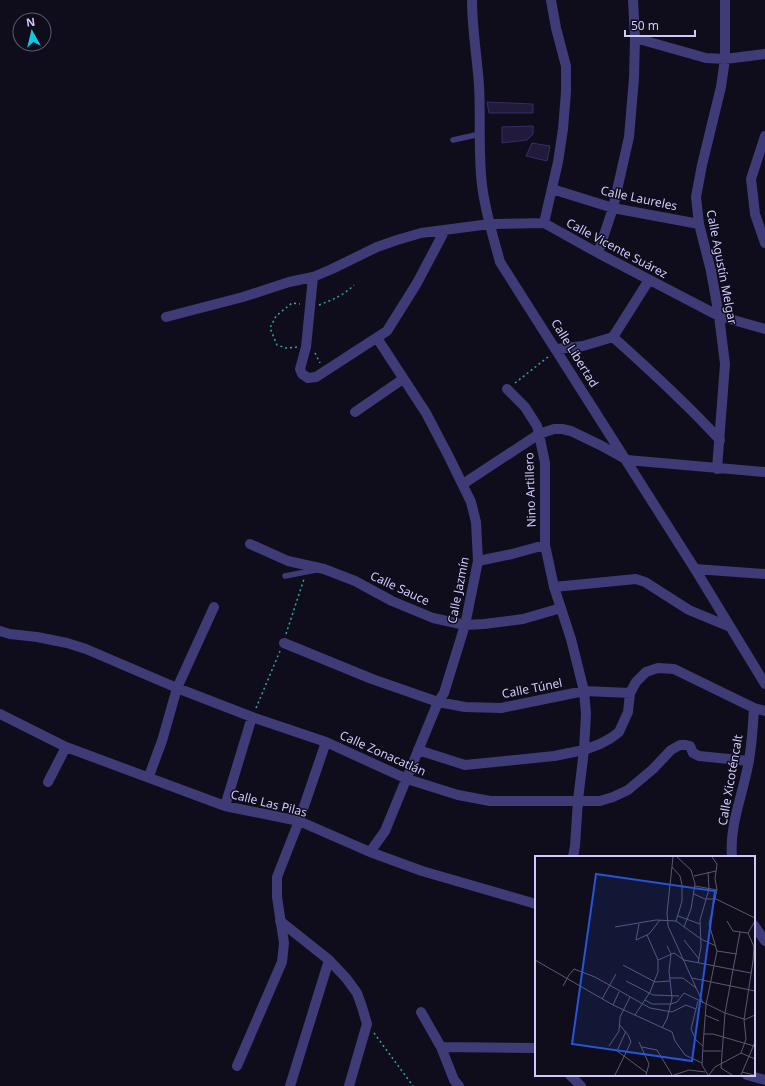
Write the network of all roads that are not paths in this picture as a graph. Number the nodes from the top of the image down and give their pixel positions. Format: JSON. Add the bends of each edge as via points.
{"nodes":[{"id":1,"x":472,"y":0,"type":"edge"},
{"id":2,"x":551,"y":0,"type":"edge"},
{"id":3,"x":633,"y":0,"type":"edge"},
{"id":4,"x":726,"y":0,"type":"edge"},
{"id":5,"x":636,"y":38,"type":"junction"},
{"id":6,"x":765,"y":54,"type":"edge"},
{"id":7,"x":725,"y":59,"type":"junction"},
{"id":8,"x":480,"y":134,"type":"junction"},
{"id":9,"x":765,"y":136,"type":"edge"},
{"id":10,"x":453,"y":140,"type":"dead end"},
{"id":11,"x":552,"y":189,"type":"junction"},
{"id":12,"x":613,"y":208,"type":"junction"},
{"id":13,"x":544,"y":223,"type":"junction"},
{"id":14,"x":490,"y":224,"type":"junction"},
{"id":15,"x":699,"y":224,"type":"junction"},
{"id":16,"x":448,"y":229,"type":"junction"},
{"id":17,"x":765,"y":243,"type":"edge"},
{"id":18,"x":598,"y":253,"type":"junction"},
{"id":19,"x":313,"y":277,"type":"junction"},
{"id":20,"x":648,"y":280,"type":"junction"},
{"id":21,"x":719,"y":316,"type":"junction"},
{"id":22,"x":166,"y":317,"type":"dead end"},
{"id":23,"x":765,"y":328,"type":"edge"},
{"id":24,"x":377,"y":338,"type":"junction"},
{"id":25,"x":613,"y":338,"type":"junction"},
{"id":26,"x":557,"y":349,"type":"junction"},
{"id":27,"x":403,"y":379,"type":"junction"},
{"id":28,"x":507,"y":389,"type":"road end"},
{"id":29,"x":355,"y":412,"type":"dead end"},
{"id":30,"x":539,"y":434,"type":"junction"},
{"id":31,"x":720,"y":440,"type":"junction"},
{"id":32,"x":627,"y":460,"type":"junction"},
{"id":33,"x":717,"y":469,"type":"junction"},
{"id":34,"x":765,"y":472,"type":"edge"},
{"id":35,"x":463,"y":484,"type":"junction"},
{"id":36,"x":250,"y":544,"type":"dead end"},
{"id":37,"x":544,"y":545,"type":"junction"},
{"id":38,"x":478,"y":561,"type":"junction"},
{"id":39,"x":324,"y":569,"type":"junction"},
{"id":40,"x":695,"y":569,"type":"junction"},
{"id":41,"x":765,"y":574,"type":"edge"},
{"id":42,"x":285,"y":576,"type":"dead end"},
{"id":43,"x":554,"y":587,"type":"junction"},
{"id":44,"x":214,"y":607,"type":"dead end"},
{"id":45,"x":561,"y":608,"type":"junction"},
{"id":46,"x":465,"y":625,"type":"junction"},
{"id":47,"x":730,"y":627,"type":"junction"},
{"id":48,"x":0,"y":631,"type":"edge"},
{"id":49,"x":284,"y":643,"type":"dead end"},
{"id":50,"x":765,"y":684,"type":"edge"},
{"id":51,"x":176,"y":688,"type":"junction"},
{"id":52,"x":584,"y":691,"type":"junction"},
{"id":53,"x":630,"y":693,"type":"junction"},
{"id":54,"x":438,"y":702,"type":"junction"},
{"id":55,"x":754,"y":708,"type":"junction"},
{"id":56,"x":765,"y":711,"type":"edge"},
{"id":57,"x":0,"y":714,"type":"edge"},
{"id":58,"x":252,"y":717,"type":"junction"},
{"id":59,"x":326,"y":742,"type":"junction"},
{"id":60,"x":66,"y":747,"type":"junction"},
{"id":61,"x":418,"y":750,"type":"junction"},
{"id":62,"x":584,"y":750,"type":"junction"},
{"id":63,"x":749,"y":761,"type":"junction"},
{"id":64,"x":149,"y":776,"type":"junction"},
{"id":65,"x":407,"y":779,"type":"junction"},
{"id":66,"x":48,"y":782,"type":"dead end"},
{"id":67,"x":578,"y":800,"type":"junction"},
{"id":68,"x":226,"y":806,"type":"junction"},
{"id":69,"x":299,"y":821,"type":"junction"},
{"id":70,"x":370,"y":852,"type":"junction"},
{"id":71,"x":573,"y":856,"type":"edge"},
{"id":72,"x":732,"y":856,"type":"edge"},
{"id":73,"x":535,"y":904,"type":"edge"},
{"id":74,"x":280,"y":921,"type":"junction"},
{"id":75,"x":755,"y":926,"type":"edge"},
{"id":76,"x":765,"y":941,"type":"edge"},
{"id":77,"x":329,"y":960,"type":"junction"},
{"id":78,"x":421,"y":1012,"type":"dead end"},
{"id":79,"x":440,"y":1047,"type":"junction"},
{"id":80,"x":535,"y":1048,"type":"edge"},
{"id":81,"x":237,"y":1066,"type":"dead end"},
{"id":82,"x":571,"y":1076,"type":"edge"},
{"id":83,"x":751,"y":1076,"type":"edge"},
{"id":84,"x":765,"y":1080,"type":"edge"},
{"id":85,"x":290,"y":1086,"type":"edge"},
{"id":86,"x":349,"y":1086,"type":"edge"},
{"id":87,"x":459,"y":1086,"type":"edge"},
{"id":88,"x":581,"y":1086,"type":"edge"}],
"edges":[{"from":1,"to":8,"type":"street","name":"Calle Libertad"},
{"from":2,"to":11,"type":"street","via":[[566,66],[563,129]]},
{"from":3,"to":5,"type":"street"},
{"from":4,"to":7,"type":"street","name":"Calle Agustín Melgar"},
{"from":5,"to":7,"type":"street","via":[[706,58]]},
{"from":5,"to":12,"type":"street","via":[[629,137]]},
{"from":6,"to":7,"type":"street"},
{"from":7,"to":15,"type":"street","name":"Calle Agustín Melgar","via":[[696,197]]},
{"from":8,"to":10,"type":"lane"},
{"from":8,"to":14,"type":"street","name":"Calle Libertad","via":[[482,185]]},
{"from":9,"to":17,"type":"street","via":[[751,179],[755,214]]},
{"from":11,"to":12,"type":"street","name":"Calle Laureles"},
{"from":11,"to":13,"type":"street"},
{"from":12,"to":15,"type":"street","name":"Calle Laureles"},
{"from":12,"to":18,"type":"street"},
{"from":13,"to":14,"type":"street"},
{"from":13,"to":18,"type":"street","name":"Calle Vicente Suárez"},
{"from":14,"to":16,"type":"street"},
{"from":14,"to":26,"type":"street","name":"Calle Libertad","via":[[500,262]]},
{"from":15,"to":21,"type":"street","name":"Calle Agustín Melgar"},
{"from":16,"to":19,"type":"street","via":[[421,233],[377,247]]},
{"from":16,"to":24,"type":"street","via":[[387,331]]},
{"from":18,"to":20,"type":"street","name":"Calle Vicente Suárez"},
{"from":19,"to":22,"type":"street"},
{"from":19,"to":24,"type":"street","via":[[306,347],[300,369],[302,374],[308,378],[316,377]]},
{"from":20,"to":21,"type":"street","name":"Calle Vicente Suárez"},
{"from":20,"to":25,"type":"street"},
{"from":21,"to":23,"type":"street","name":"Calle Vicente Suárez"},
{"from":21,"to":31,"type":"street","name":"Calle Agustín Melgar","via":[[725,364]]},
{"from":24,"to":27,"type":"street","name":"Calle Jazmín"},
{"from":25,"to":26,"type":"street"},
{"from":25,"to":31,"type":"street","via":[[692,409]]},
{"from":26,"to":32,"type":"street","name":"Calle Libertad"},
{"from":27,"to":29,"type":"street"},
{"from":27,"to":35,"type":"street","name":"Calle Jazmín","via":[[426,413]]},
{"from":28,"to":30,"type":"street","name":"Nino Artillero","via":[[525,408],[537,426]]},
{"from":30,"to":32,"type":"street","via":[[554,429],[571,431]]},
{"from":30,"to":35,"type":"street"},
{"from":30,"to":37,"type":"street","name":"Nino Artillero","via":[[544,463]]},
{"from":31,"to":33,"type":"street","name":"Calle Agustín Melgar"},
{"from":32,"to":33,"type":"street"},
{"from":32,"to":40,"type":"street","name":"Calle Libertad"},
{"from":33,"to":34,"type":"street"},
{"from":35,"to":38,"type":"street","name":"Calle Jazmín","via":[[476,522]]},
{"from":36,"to":39,"type":"street","name":"Calle Sauce","via":[[288,561]]},
{"from":37,"to":38,"type":"street"},
{"from":37,"to":43,"type":"street","name":"Nino Artillero"},
{"from":38,"to":46,"type":"street","name":"Calle Jazmín"},
{"from":39,"to":42,"type":"lane"},
{"from":39,"to":46,"type":"street","name":"Calle Sauce","via":[[434,618]]},
{"from":40,"to":41,"type":"street"},
{"from":40,"to":47,"type":"street","name":"Calle Libertad"},
{"from":43,"to":45,"type":"street","name":"Nino Artillero"},
{"from":43,"to":47,"type":"street","via":[[636,579],[689,610]]},
{"from":44,"to":51,"type":"street"},
{"from":45,"to":46,"type":"street","name":"Calle Sauce","via":[[523,618]]},
{"from":45,"to":52,"type":"street","name":"Nino Artillero"},
{"from":46,"to":54,"type":"street","name":"Calle Jazmín","via":[[444,693]]},
{"from":47,"to":50,"type":"street","name":"Calle Libertad"},
{"from":48,"to":51,"type":"street","name":"Calle Zonacatlán","via":[[86,649]]},
{"from":49,"to":54,"type":"street","name":"Calle Túnel","via":[[372,679]]},
{"from":51,"to":58,"type":"street","name":"Calle Zonacatlán"},
{"from":51,"to":64,"type":"street","via":[[162,741]]},
{"from":52,"to":53,"type":"street","name":"Calle Túnel"},
{"from":52,"to":54,"type":"street","name":"Calle Túnel","via":[[501,708],[465,707]]},
{"from":52,"to":62,"type":"street","name":"Nino Artillero"},
{"from":53,"to":55,"type":"street","via":[[646,672],[658,668],[674,669]]},
{"from":53,"to":62,"type":"street","via":[[628,712],[619,732]]},
{"from":54,"to":61,"type":"street","name":"Calle Jazmín"},
{"from":55,"to":56,"type":"street"},
{"from":55,"to":63,"type":"street","name":"Calle Xicoténcalt"},
{"from":57,"to":60,"type":"street","name":"Calle Las Pilas"},
{"from":58,"to":59,"type":"street","name":"Calle Zonacatlán"},
{"from":58,"to":68,"type":"street"},
{"from":59,"to":65,"type":"street","name":"Calle Zonacatlán"},
{"from":59,"to":69,"type":"street"},
{"from":60,"to":64,"type":"street","name":"Calle Las Pilas"},
{"from":60,"to":66,"type":"street"},
{"from":61,"to":62,"type":"street","via":[[465,765]]},
{"from":61,"to":65,"type":"street","name":"Calle Jazmín"},
{"from":62,"to":67,"type":"street","name":"Nino Artillero"},
{"from":63,"to":67,"type":"street","name":"Calle Zonacatlán","via":[[699,756],[693,753],[690,746],[680,745],[671,750],[628,790],[600,800]]},
{"from":63,"to":72,"type":"street","name":"Calle Xicoténcalt","via":[[735,817]]},
{"from":64,"to":68,"type":"street","name":"Calle Las Pilas"},
{"from":65,"to":67,"type":"street","name":"Calle Zonacatlán","via":[[458,795],[490,800]]},
{"from":65,"to":70,"type":"street","name":"Calle Jazmín","via":[[385,831]]},
{"from":67,"to":71,"type":"street","name":"Nino Artillero"},
{"from":68,"to":69,"type":"street","name":"Calle Las Pilas"},
{"from":69,"to":70,"type":"street","name":"Calle Las Pilas"},
{"from":69,"to":74,"type":"street","via":[[277,877]]},
{"from":70,"to":73,"type":"street","name":"Calle Las Pilas","via":[[422,871]]},
{"from":74,"to":77,"type":"street"},
{"from":74,"to":81,"type":"street","via":[[284,943],[282,962]]},
{"from":75,"to":76,"type":"street"},
{"from":77,"to":85,"type":"street"},
{"from":77,"to":86,"type":"street","via":[[357,993],[367,1024]]},
{"from":78,"to":79,"type":"street"},
{"from":79,"to":80,"type":"street"},
{"from":79,"to":87,"type":"street"},
{"from":82,"to":88,"type":"street"},
{"from":83,"to":84,"type":"street"}]}
